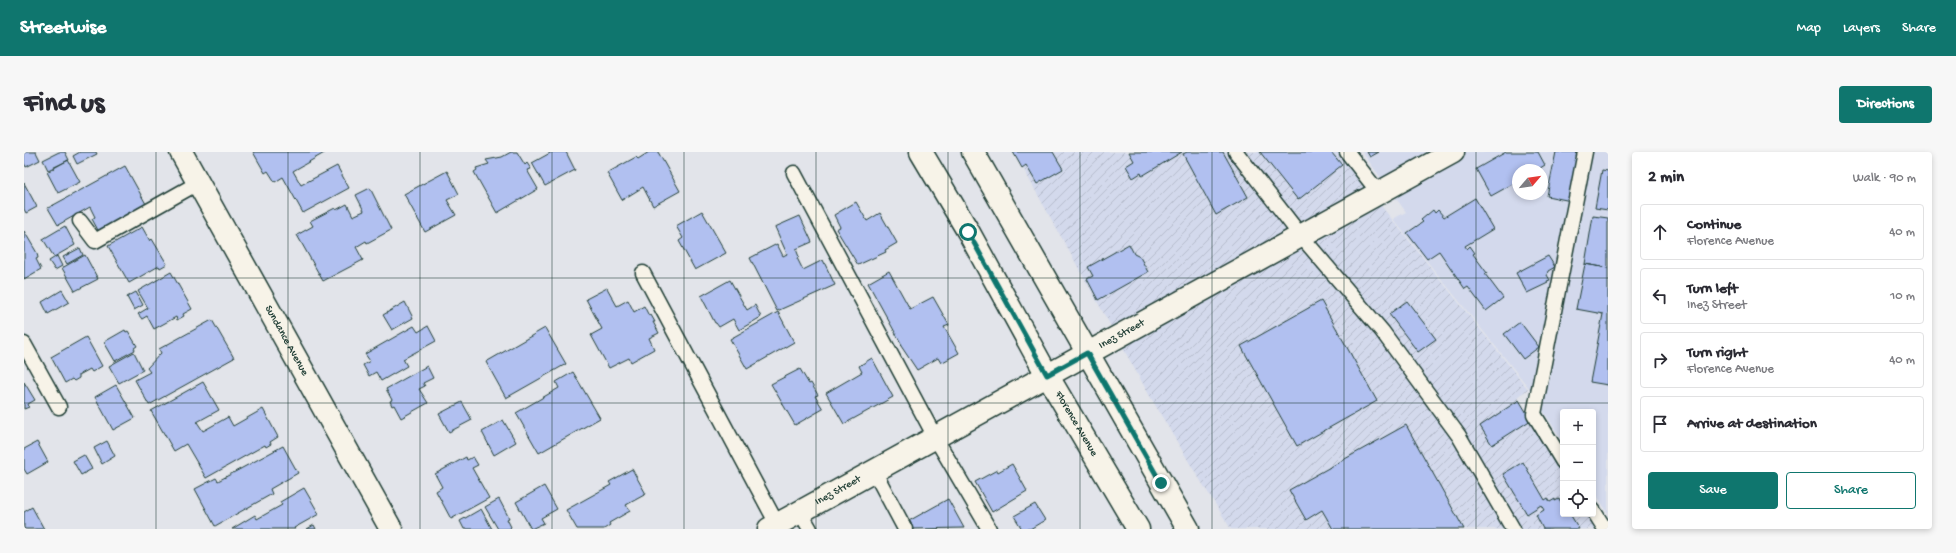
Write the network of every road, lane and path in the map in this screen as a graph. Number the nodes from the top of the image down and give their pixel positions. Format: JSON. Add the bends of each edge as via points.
{"nodes":[{"id":1,"x":181,"y":152,"type":"edge"},
{"id":2,"x":921,"y":152,"type":"edge"},
{"id":3,"x":974,"y":152,"type":"edge"},
{"id":4,"x":1236,"y":152,"type":"edge"},
{"id":5,"x":1347,"y":152,"type":"edge"},
{"id":6,"x":1453,"y":152,"type":"edge"},
{"id":7,"x":1585,"y":152,"type":"edge"},
{"id":8,"x":794,"y":173,"type":"dead end"},
{"id":9,"x":198,"y":183,"type":"junction"},
{"id":10,"x":1379,"y":193,"type":"junction"},
{"id":11,"x":80,"y":221,"type":"dead end"},
{"id":12,"x":1301,"y":236,"type":"junction"},
{"id":13,"x":643,"y":273,"type":"dead end"},
{"id":14,"x":24,"y":344,"type":"edge"},
{"id":15,"x":1087,"y":353,"type":"junction"},
{"id":16,"x":1047,"y":375,"type":"junction"},
{"id":17,"x":59,"y":407,"type":"dead end"},
{"id":18,"x":935,"y":437,"type":"junction"},
{"id":19,"x":1560,"y":457,"type":"edge"},
{"id":20,"x":874,"y":471,"type":"junction"},
{"id":21,"x":1596,"y":515,"type":"edge"},
{"id":22,"x":805,"y":520,"type":"edge"},
{"id":23,"x":773,"y":527,"type":"edge"},
{"id":24,"x":391,"y":529,"type":"edge"},
{"id":25,"x":905,"y":529,"type":"edge"},
{"id":26,"x":989,"y":529,"type":"edge"},
{"id":27,"x":1138,"y":529,"type":"edge"},
{"id":28,"x":1188,"y":529,"type":"edge"},
{"id":29,"x":1512,"y":529,"type":"edge"},
{"id":30,"x":1605,"y":529,"type":"edge"}],
"edges":[{"from":1,"to":9,"type":"street","name":"Sundance Avenue"},
{"from":2,"to":16,"type":"street","name":"Florence Avenue"},
{"from":3,"to":15,"type":"street"},
{"from":4,"to":12,"type":"lane"},
{"from":5,"to":10,"type":"lane"},
{"from":6,"to":10,"type":"street","name":"Inez Street"},
{"from":7,"to":19,"type":"lane","via":[[1534,414]]},
{"from":8,"to":18,"type":"lane"},
{"from":9,"to":11,"type":"lane","via":[[95,241]]},
{"from":9,"to":24,"type":"street","name":"Sundance Avenue"},
{"from":10,"to":12,"type":"street","name":"Inez Street"},
{"from":12,"to":15,"type":"street","name":"Inez Street"},
{"from":12,"to":29,"type":"lane","via":[[1382,331],[1459,436]]},
{"from":13,"to":23,"type":"lane"},
{"from":14,"to":17,"type":"lane"},
{"from":15,"to":16,"type":"street","name":"Inez Street"},
{"from":15,"to":28,"type":"street"},
{"from":16,"to":18,"type":"street","name":"Inez Street"},
{"from":16,"to":27,"type":"street","name":"Florence Avenue"},
{"from":18,"to":20,"type":"street","name":"Inez Street"},
{"from":18,"to":26,"type":"lane"},
{"from":20,"to":22,"type":"street","name":"Inez Street"},
{"from":20,"to":25,"type":"lane"},
{"from":21,"to":30,"type":"lane"},
{"from":22,"to":23,"type":"street","name":"Inez Street"}]}
